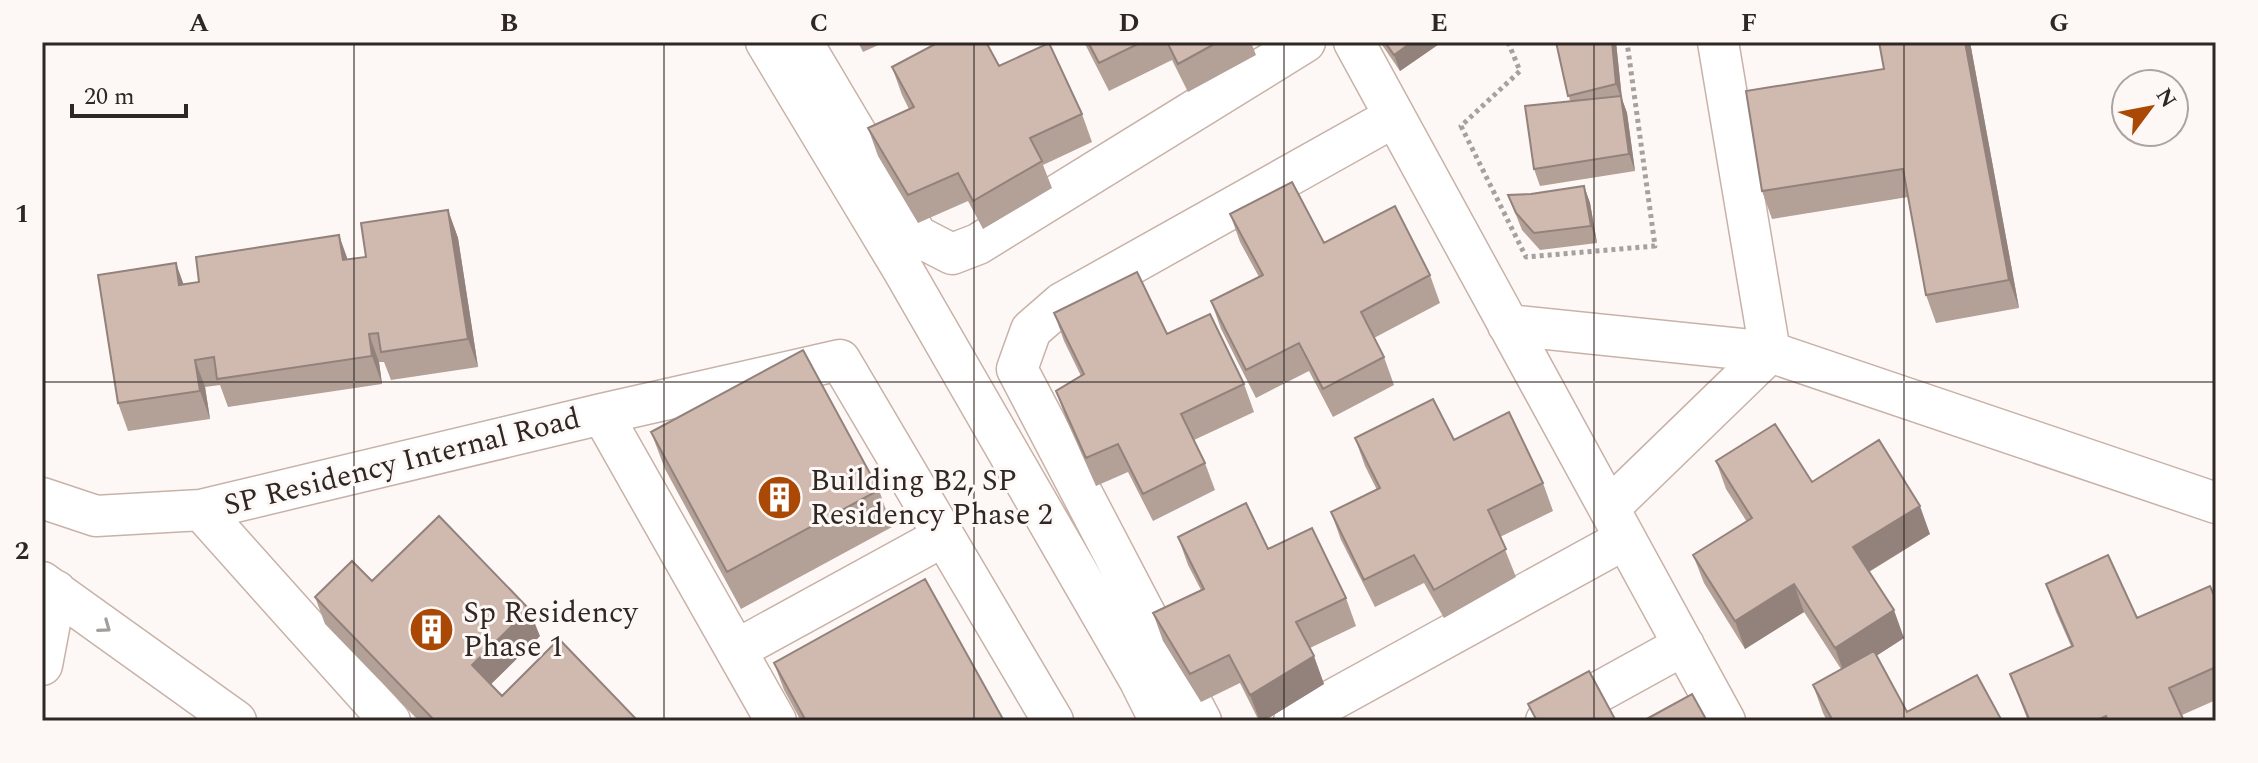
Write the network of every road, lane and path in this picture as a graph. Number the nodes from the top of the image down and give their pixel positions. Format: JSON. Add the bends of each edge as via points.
{"nodes":[{"id":1,"x":766,"y":42,"type":"edge"},
{"id":2,"x":802,"y":42,"type":"edge"},
{"id":3,"x":1305,"y":42,"type":"edge"},
{"id":4,"x":1354,"y":42,"type":"edge"},
{"id":5,"x":1508,"y":42,"type":"edge"},
{"id":6,"x":1627,"y":42,"type":"edge"},
{"id":7,"x":1718,"y":42,"type":"edge"},
{"id":8,"x":1394,"y":117,"type":"junction"},
{"id":9,"x":1508,"y":325,"type":"junction"},
{"id":10,"x":1770,"y":352,"type":"junction"},
{"id":11,"x":602,"y":414,"type":"junction"},
{"id":12,"x":42,"y":498,"type":"edge"},
{"id":13,"x":2216,"y":503,"type":"edge"},
{"id":14,"x":201,"y":510,"type":"junction"},
{"id":15,"x":1617,"y":524,"type":"junction"},
{"id":16,"x":944,"y":536,"type":"junction"},
{"id":17,"x":49,"y":586,"type":"edge"},
{"id":18,"x":1684,"y":645,"type":"junction"},
{"id":19,"x":736,"y":650,"type":"junction"},
{"id":20,"x":42,"y":665,"type":"edge"},
{"id":21,"x":236,"y":721,"type":"edge"},
{"id":22,"x":390,"y":721,"type":"edge"},
{"id":23,"x":776,"y":721,"type":"edge"},
{"id":24,"x":1053,"y":721,"type":"edge"},
{"id":25,"x":1160,"y":721,"type":"edge"},
{"id":26,"x":1201,"y":721,"type":"edge"},
{"id":27,"x":1294,"y":721,"type":"edge"},
{"id":28,"x":1546,"y":721,"type":"edge"},
{"id":29,"x":1725,"y":721,"type":"edge"}],
"edges":[{"from":1,"to":25,"type":"street","via":[[902,268]]},
{"from":2,"to":3,"type":"street","via":[[917,236],[952,254],[978,244]]},
{"from":4,"to":8,"type":"street"},
{"from":5,"to":6,"type":"path","via":[[1520,71],[1461,126],[1526,257],[1655,246]]},
{"from":7,"to":10,"type":"street"},
{"from":8,"to":9,"type":"street"},
{"from":8,"to":26,"type":"street","via":[[1062,303],[1031,330],[1017,369]]},
{"from":9,"to":10,"type":"street"},
{"from":9,"to":15,"type":"street"},
{"from":10,"to":13,"type":"street"},
{"from":10,"to":15,"type":"street"},
{"from":11,"to":14,"type":"street","name":"SP Residency Internal Road"},
{"from":11,"to":16,"type":"street","name":"SP Residency Internal Road","via":[[840,360]]},
{"from":11,"to":19,"type":"street","name":"SP Residency Internal Road"},
{"from":12,"to":14,"type":"street","name":"SP Residency Internal Road","via":[[96,516]]},
{"from":14,"to":22,"type":"street","name":"SP Residency Internal Road"},
{"from":15,"to":18,"type":"street"},
{"from":15,"to":27,"type":"street"},
{"from":16,"to":19,"type":"street"},
{"from":16,"to":24,"type":"street","name":"SP Residency Internal Road"},
{"from":17,"to":20,"type":"street"},
{"from":17,"to":21,"type":"street","one_way":true},
{"from":18,"to":28,"type":"street"},
{"from":18,"to":29,"type":"street"},
{"from":19,"to":23,"type":"street","name":"SP Residency Internal Road"}]}
